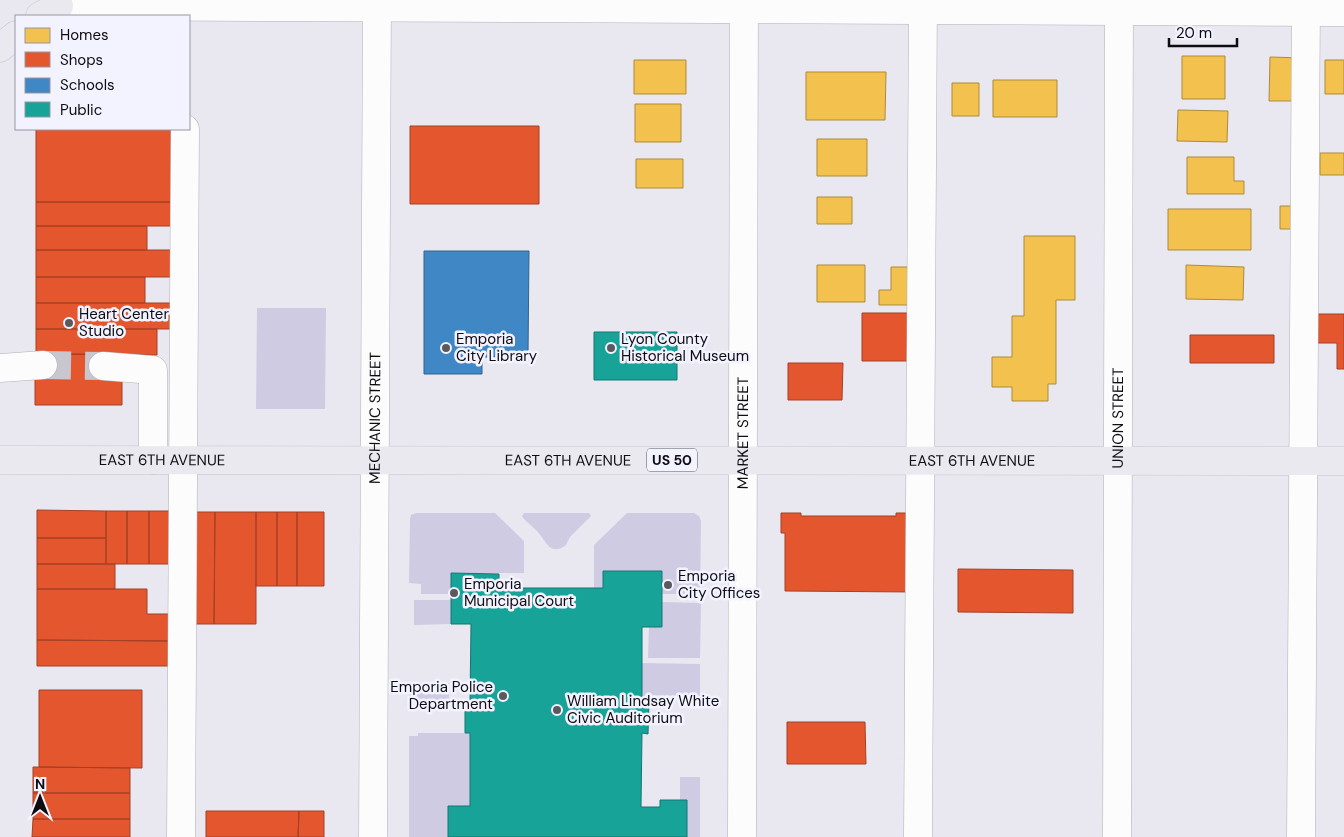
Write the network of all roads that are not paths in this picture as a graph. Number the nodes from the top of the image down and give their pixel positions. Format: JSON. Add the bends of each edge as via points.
{"nodes":[{"id":1,"x":377,"y":3,"type":"edge"},
{"id":2,"x":564,"y":4,"type":"edge"},
{"id":3,"x":744,"y":5,"type":"edge"},
{"id":4,"x":922,"y":5,"type":"edge"},
{"id":5,"x":1119,"y":5,"type":"edge"},
{"id":6,"x":1306,"y":6,"type":"edge"},
{"id":7,"x":47,"y":7,"type":"edge"},
{"id":8,"x":186,"y":7,"type":"edge"},
{"id":9,"x":1344,"y":12,"type":"edge"},
{"id":10,"x":15,"y":36,"type":"edge"},
{"id":11,"x":0,"y":48,"type":"edge"},
{"id":12,"x":185,"y":130,"type":"edge"},
{"id":13,"x":43,"y":365,"type":"tunnel mouth"},
{"id":14,"x":103,"y":366,"type":"tunnel mouth"},
{"id":15,"x":0,"y":368,"type":"edge"},
{"id":16,"x":0,"y":460,"type":"edge"},
{"id":17,"x":153,"y":460,"type":"junction"},
{"id":18,"x":183,"y":460,"type":"junction"},
{"id":19,"x":375,"y":460,"type":"junction"},
{"id":20,"x":743,"y":460,"type":"junction"},
{"id":21,"x":920,"y":461,"type":"junction"},
{"id":22,"x":1118,"y":461,"type":"junction"},
{"id":23,"x":1303,"y":461,"type":"junction"},
{"id":24,"x":1344,"y":461,"type":"edge"},
{"id":25,"x":181,"y":837,"type":"edge"},
{"id":26,"x":373,"y":837,"type":"edge"},
{"id":27,"x":742,"y":837,"type":"edge"},
{"id":28,"x":918,"y":837,"type":"edge"},
{"id":29,"x":1117,"y":837,"type":"edge"},
{"id":30,"x":1301,"y":837,"type":"edge"}],
"edges":[{"from":1,"to":2,"type":"street"},
{"from":1,"to":8,"type":"street"},
{"from":1,"to":19,"type":"street","name":"MECHANIC STREET"},
{"from":2,"to":3,"type":"street"},
{"from":3,"to":4,"type":"street"},
{"from":3,"to":20,"type":"street","name":"MARKET STREET"},
{"from":4,"to":5,"type":"street"},
{"from":4,"to":21,"type":"street"},
{"from":5,"to":6,"type":"street"},
{"from":5,"to":22,"type":"street","name":"UNION STREET"},
{"from":6,"to":9,"type":"street"},
{"from":6,"to":23,"type":"street"},
{"from":7,"to":8,"type":"street"},
{"from":10,"to":11,"type":"main road"},
{"from":12,"to":18,"type":"street"},
{"from":13,"to":15,"type":"street"},
{"from":14,"to":17,"type":"street","via":[[153,370]]},
{"from":16,"to":17,"type":"main road","name":"EAST 6TH AVENUE","number":"US 50"},
{"from":17,"to":18,"type":"main road","name":"EAST 6TH AVENUE","number":"US 50"},
{"from":18,"to":19,"type":"main road","name":"EAST 6TH AVENUE","number":"US 50"},
{"from":18,"to":25,"type":"street"},
{"from":19,"to":20,"type":"main road","name":"EAST 6TH AVENUE","number":"US 50"},
{"from":19,"to":26,"type":"street","name":"MECHANIC STREET"},
{"from":20,"to":21,"type":"main road","name":"EAST 6TH AVENUE","number":"US 50"},
{"from":20,"to":27,"type":"street","name":"MARKET STREET"},
{"from":21,"to":22,"type":"main road","name":"EAST 6TH AVENUE","number":"US 50"},
{"from":21,"to":28,"type":"street"},
{"from":22,"to":23,"type":"main road","name":"EAST 6TH AVENUE","number":"US 50"},
{"from":22,"to":29,"type":"street","name":"UNION STREET"},
{"from":23,"to":24,"type":"main road","name":"EAST 6TH AVENUE","number":"US 50"},
{"from":23,"to":30,"type":"street"}]}
